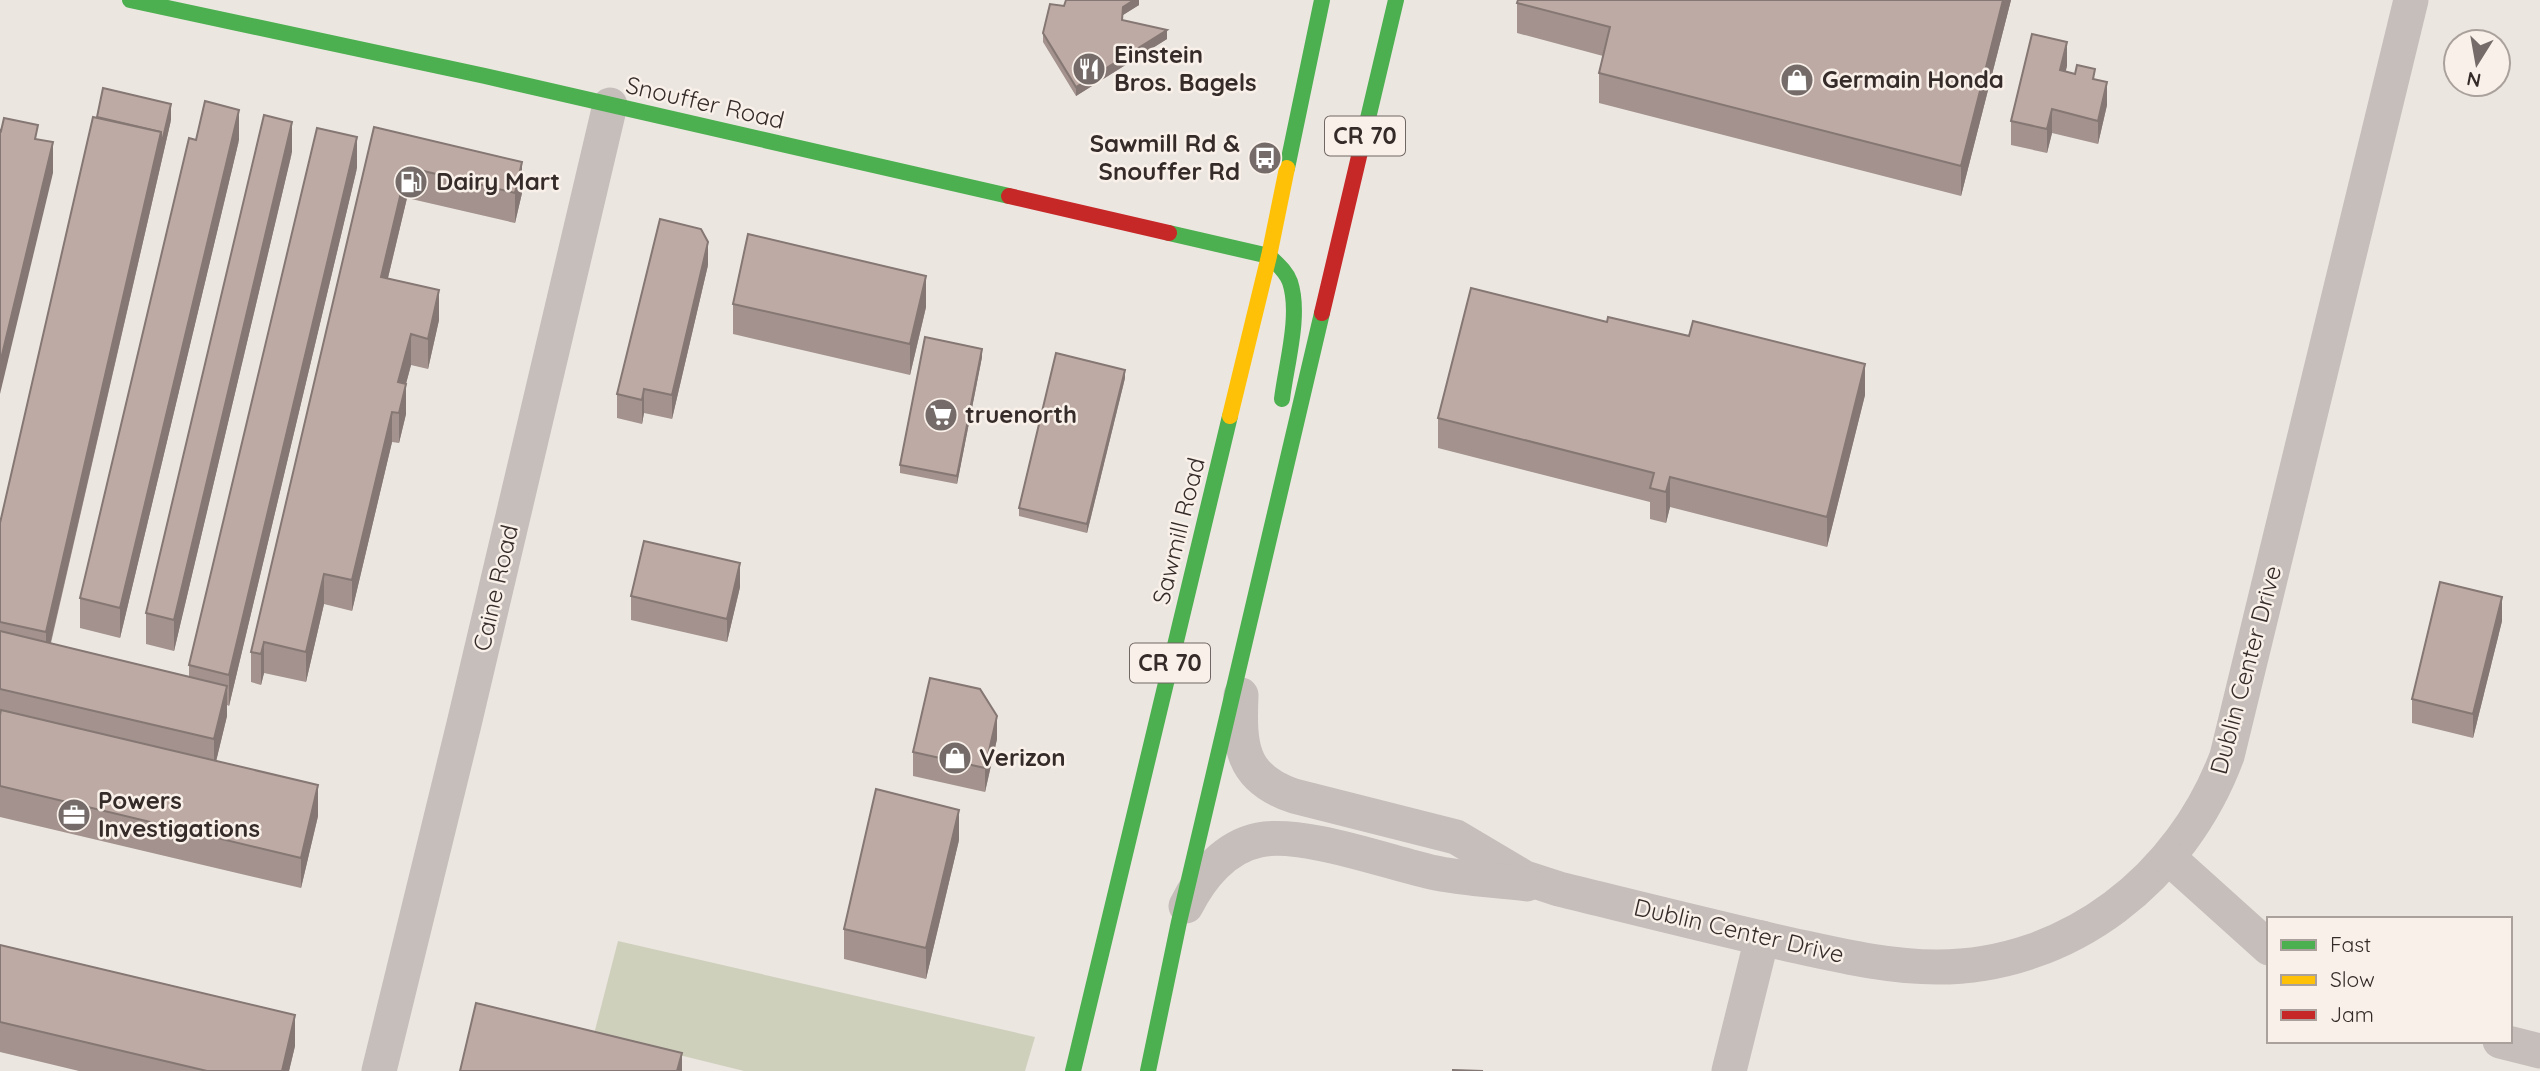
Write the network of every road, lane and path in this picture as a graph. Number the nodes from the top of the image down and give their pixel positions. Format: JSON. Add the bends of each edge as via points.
{"nodes":[{"id":1,"x":130,"y":0,"type":"edge"},
{"id":2,"x":1322,"y":0,"type":"edge"},
{"id":3,"x":1396,"y":0,"type":"edge"},
{"id":4,"x":2411,"y":0,"type":"edge"},
{"id":5,"x":610,"y":105,"type":"junction"},
{"id":6,"x":1269,"y":256,"type":"junction"},
{"id":7,"x":1269,"y":544,"type":"junction"},
{"id":8,"x":1245,"y":647,"type":"junction"},
{"id":9,"x":2169,"y":858,"type":"junction"},
{"id":10,"x":1559,"y":889,"type":"junction"},
{"id":11,"x":1179,"y":922,"type":"junction"},
{"id":12,"x":1762,"y":938,"type":"junction"},
{"id":13,"x":2267,"y":946,"type":"edge"},
{"id":14,"x":2508,"y":1043,"type":"edge"},
{"id":15,"x":2540,"y":1051,"type":"edge"},
{"id":16,"x":379,"y":1071,"type":"edge"},
{"id":17,"x":1073,"y":1071,"type":"edge"},
{"id":18,"x":1148,"y":1071,"type":"edge"},
{"id":19,"x":1729,"y":1071,"type":"edge"}],
"edges":[{"from":1,"to":5,"type":"main road","name":"Snouffer Road"},
{"from":2,"to":6,"type":"main road","name":"Sawmill Road","number":"CR 70"},
{"from":3,"to":7,"type":"main road","number":"CR 70"},
{"from":4,"to":9,"type":"street","name":"Dublin Center Drive","via":[[2227,756],[2201,813]]},
{"from":5,"to":6,"type":"main road","name":"Snouffer Road"},
{"from":5,"to":16,"type":"street","name":"Caine Road"},
{"from":6,"to":7,"type":"main road","via":[[1291,284],[1293,312]]},
{"from":6,"to":17,"type":"main road","name":"Sawmill Road","number":"CR 70"},
{"from":7,"to":8,"type":"main road","number":"CR 70"},
{"from":8,"to":10,"type":"street","name":"Dublin Center Drive","via":[[1241,741],[1250,766],[1266,783],[1294,796],[1456,837],[1525,878]]},
{"from":8,"to":11,"type":"main road","number":"CR 70"},
{"from":9,"to":12,"type":"street","name":"Dublin Center Drive","via":[[2122,903],[2078,931],[1996,960],[1940,967],[1896,965]]},
{"from":9,"to":13,"type":"street"},
{"from":10,"to":11,"type":"street","name":"Dublin Center Drive","via":[[1440,874],[1294,840],[1259,840],[1216,863],[1194,891]]},
{"from":10,"to":12,"type":"street","name":"Dublin Center Drive"},
{"from":11,"to":18,"type":"main road","number":"CR 70"},
{"from":12,"to":19,"type":"street"},
{"from":14,"to":15,"type":"street"}]}
